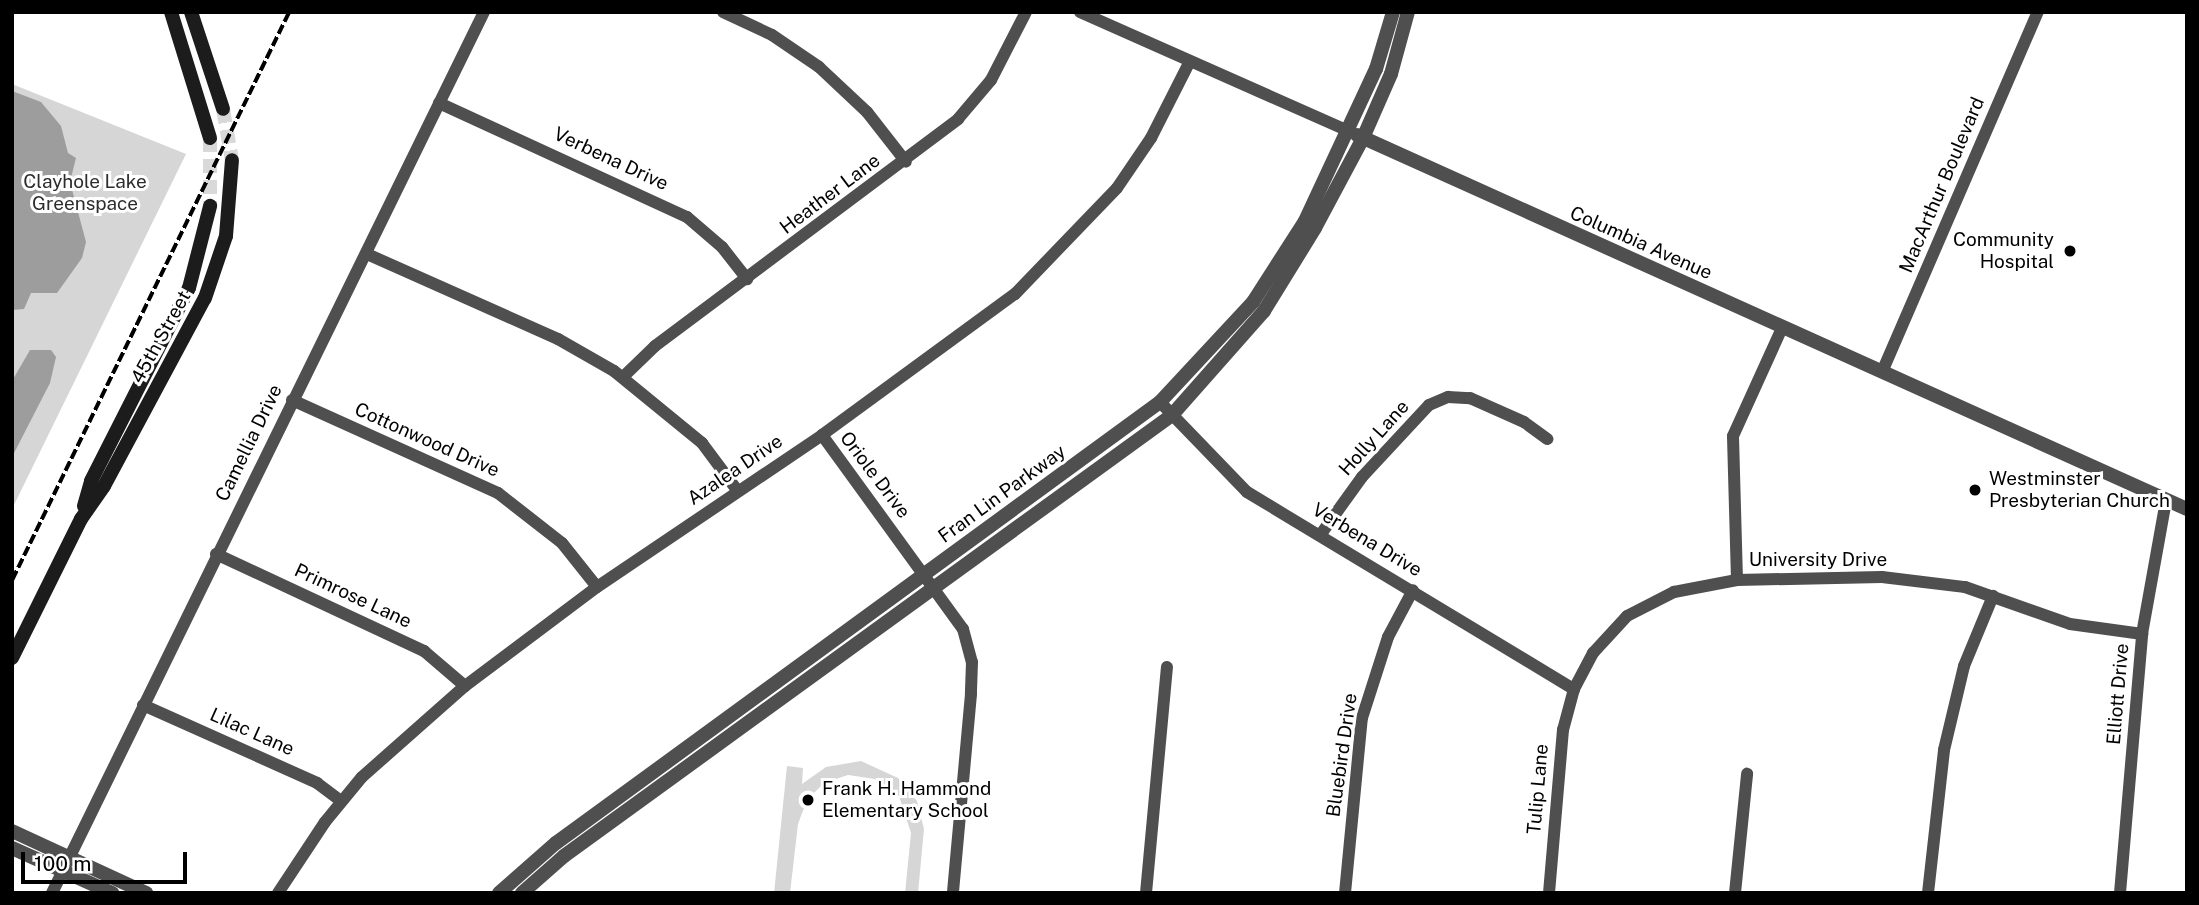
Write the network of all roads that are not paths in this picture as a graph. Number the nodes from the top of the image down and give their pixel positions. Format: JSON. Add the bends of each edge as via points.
{"nodes":[{"id":1,"x":171,"y":12,"type":"edge"},
{"id":2,"x":191,"y":12,"type":"edge"},
{"id":3,"x":484,"y":12,"type":"edge"},
{"id":4,"x":723,"y":12,"type":"edge"},
{"id":5,"x":1026,"y":12,"type":"edge"},
{"id":6,"x":1080,"y":12,"type":"edge"},
{"id":7,"x":1393,"y":12,"type":"edge"},
{"id":8,"x":1408,"y":12,"type":"edge"},
{"id":9,"x":2038,"y":12,"type":"edge"},
{"id":10,"x":1190,"y":61,"type":"junction"},
{"id":11,"x":439,"y":103,"type":"junction"},
{"id":12,"x":223,"y":109,"type":"tunnel mouth"},
{"id":13,"x":1349,"y":131,"type":"junction"},
{"id":14,"x":210,"y":138,"type":"tunnel mouth"},
{"id":15,"x":1363,"y":138,"type":"junction"},
{"id":16,"x":232,"y":160,"type":"tunnel mouth"},
{"id":17,"x":906,"y":162,"type":"junction"},
{"id":18,"x":210,"y":206,"type":"tunnel mouth"},
{"id":19,"x":367,"y":254,"type":"junction"},
{"id":20,"x":747,"y":279,"type":"junction"},
{"id":21,"x":1782,"y":328,"type":"junction"},
{"id":22,"x":1882,"y":372,"type":"junction"},
{"id":23,"x":623,"y":377,"type":"junction"},
{"id":24,"x":292,"y":401,"type":"junction"},
{"id":25,"x":1160,"y":402,"type":"junction"},
{"id":26,"x":1172,"y":415,"type":"junction"},
{"id":27,"x":822,"y":435,"type":"junction"},
{"id":28,"x":1547,"y":439,"type":"dead end"},
{"id":29,"x":737,"y":490,"type":"junction"},
{"id":30,"x":2166,"y":501,"type":"junction"},
{"id":31,"x":2187,"y":509,"type":"edge"},
{"id":32,"x":81,"y":519,"type":"junction"},
{"id":33,"x":1321,"y":534,"type":"junction"},
{"id":34,"x":216,"y":554,"type":"junction"},
{"id":35,"x":925,"y":574,"type":"junction"},
{"id":36,"x":1737,"y":580,"type":"junction"},
{"id":37,"x":597,"y":587,"type":"junction"},
{"id":38,"x":934,"y":587,"type":"junction"},
{"id":39,"x":1413,"y":590,"type":"junction"},
{"id":40,"x":1993,"y":596,"type":"junction"},
{"id":41,"x":2142,"y":634,"type":"junction"},
{"id":42,"x":12,"y":658,"type":"edge"},
{"id":43,"x":1167,"y":667,"type":"dead end"},
{"id":44,"x":465,"y":686,"type":"junction"},
{"id":45,"x":1574,"y":689,"type":"junction"},
{"id":46,"x":143,"y":705,"type":"junction"},
{"id":47,"x":1747,"y":774,"type":"dead end"},
{"id":48,"x":341,"y":801,"type":"junction"},
{"id":49,"x":12,"y":831,"type":"edge"},
{"id":50,"x":12,"y":848,"type":"edge"},
{"id":51,"x":66,"y":864,"type":"junction"},
{"id":52,"x":52,"y":893,"type":"edge"},
{"id":53,"x":111,"y":893,"type":"edge"},
{"id":54,"x":146,"y":893,"type":"edge"},
{"id":55,"x":278,"y":893,"type":"edge"},
{"id":56,"x":499,"y":893,"type":"edge"},
{"id":57,"x":522,"y":893,"type":"edge"},
{"id":58,"x":953,"y":893,"type":"edge"},
{"id":59,"x":1146,"y":893,"type":"edge"},
{"id":60,"x":1345,"y":893,"type":"edge"},
{"id":61,"x":1549,"y":893,"type":"edge"},
{"id":62,"x":1735,"y":893,"type":"edge"},
{"id":63,"x":1928,"y":893,"type":"edge"},
{"id":64,"x":2120,"y":893,"type":"edge"}],
"edges":[{"from":1,"to":14,"type":"main road"},
{"from":2,"to":12,"type":"main road"},
{"from":3,"to":11,"type":"street","name":"Camellia Drive"},
{"from":4,"to":17,"type":"street","via":[[772,35],[819,67],[867,112]]},
{"from":5,"to":17,"type":"street","name":"Heather Lane","via":[[990,80],[958,119]]},
{"from":6,"to":10,"type":"street","name":"Columbia Avenue"},
{"from":7,"to":13,"type":"street","name":"Fran Lin Parkway","via":[[1376,69]]},
{"from":8,"to":15,"type":"street","name":"Fran Lin Parkway","via":[[1391,74]]},
{"from":9,"to":22,"type":"street","name":"MacArthur Boulevard"},
{"from":10,"to":13,"type":"street","name":"Columbia Avenue"},
{"from":10,"to":27,"type":"street","name":"Azalea Drive","via":[[1152,138],[1079,231],[1015,294]]},
{"from":11,"to":19,"type":"street","name":"Camellia Drive"},
{"from":11,"to":20,"type":"street","name":"Verbena Drive","via":[[687,217],[722,247]]},
{"from":13,"to":15,"type":"street","name":"Columbia Avenue"},
{"from":13,"to":25,"type":"street","name":"Fran Lin Parkway","via":[[1306,221],[1253,302]]},
{"from":15,"to":21,"type":"street","name":"Columbia Avenue"},
{"from":15,"to":26,"type":"street","name":"Fran Lin Parkway","via":[[1264,311]]},
{"from":16,"to":32,"type":"main road","name":"45th Street","via":[[226,236],[205,298],[104,486]]},
{"from":17,"to":20,"type":"street","name":"Heather Lane"},
{"from":18,"to":32,"type":"main road","name":"45th Street","via":[[189,288],[91,481]]},
{"from":19,"to":23,"type":"street","via":[[558,339]]},
{"from":19,"to":24,"type":"street","name":"Camellia Drive"},
{"from":20,"to":23,"type":"street","name":"Heather Lane","via":[[655,346]]},
{"from":21,"to":22,"type":"street","name":"Columbia Avenue"},
{"from":21,"to":36,"type":"street","via":[[1733,436]]},
{"from":22,"to":30,"type":"street","name":"Columbia Avenue"},
{"from":23,"to":29,"type":"street","via":[[702,443]]},
{"from":24,"to":34,"type":"street","name":"Camellia Drive"},
{"from":24,"to":37,"type":"street","name":"Cottonwood Drive","via":[[498,493],[562,543]]},
{"from":25,"to":26,"type":"street","name":"Verbena Drive"},
{"from":25,"to":35,"type":"street","name":"Fran Lin Parkway"},
{"from":26,"to":33,"type":"street","name":"Verbena Drive","via":[[1247,492]]},
{"from":26,"to":38,"type":"street","name":"Fran Lin Parkway"},
{"from":27,"to":29,"type":"street","name":"Azalea Drive"},
{"from":27,"to":35,"type":"street","name":"Oriole Drive"},
{"from":28,"to":33,"type":"street","name":"Holly Lane","via":[[1524,422],[1470,398],[1448,397],[1429,405],[1362,477]]},
{"from":29,"to":37,"type":"street","name":"Azalea Drive"},
{"from":30,"to":31,"type":"street","name":"Columbia Avenue"},
{"from":30,"to":41,"type":"street","name":"Elliott Drive"},
{"from":32,"to":42,"type":"main road","name":"45th Street"},
{"from":33,"to":39,"type":"street","name":"Verbena Drive"},
{"from":34,"to":44,"type":"street","name":"Primrose Lane","via":[[424,652]]},
{"from":34,"to":46,"type":"street","name":"Camellia Drive"},
{"from":35,"to":38,"type":"street","name":"Oriole Drive"},
{"from":35,"to":56,"type":"street","name":"Fran Lin Parkway","via":[[556,843]]},
{"from":36,"to":40,"type":"street","name":"University Drive","via":[[1882,577],[1965,587]]},
{"from":36,"to":45,"type":"street","name":"University Drive","via":[[1695,585],[1627,616],[1592,653]]},
{"from":37,"to":44,"type":"street","name":"Azalea Drive"},
{"from":38,"to":57,"type":"street","name":"Fran Lin Parkway","via":[[564,856]]},
{"from":38,"to":58,"type":"street","name":"Oriole Drive","via":[[963,629],[972,662]]},
{"from":39,"to":45,"type":"street","name":"Verbena Drive"},
{"from":39,"to":60,"type":"street","name":"Bluebird Drive","via":[[1388,637],[1362,718]]},
{"from":40,"to":41,"type":"street","name":"University Drive","via":[[2070,624]]},
{"from":40,"to":63,"type":"street","via":[[1964,666],[1944,750]]},
{"from":41,"to":64,"type":"street","name":"Elliott Drive"},
{"from":43,"to":59,"type":"street"},
{"from":44,"to":48,"type":"street","name":"Azalea Drive","via":[[384,755]]},
{"from":45,"to":61,"type":"street","name":"Tulip Lane","via":[[1563,730]]},
{"from":46,"to":48,"type":"street","name":"Lilac Lane","via":[[317,783]]},
{"from":46,"to":51,"type":"street","name":"Camellia Drive"},
{"from":47,"to":62,"type":"street"},
{"from":48,"to":55,"type":"street","name":"Azalea Drive"},
{"from":49,"to":51,"type":"street"},
{"from":50,"to":51,"type":"street"},
{"from":51,"to":52,"type":"street","name":"Camellia Drive"},
{"from":51,"to":53,"type":"street"},
{"from":51,"to":54,"type":"street"}]}
